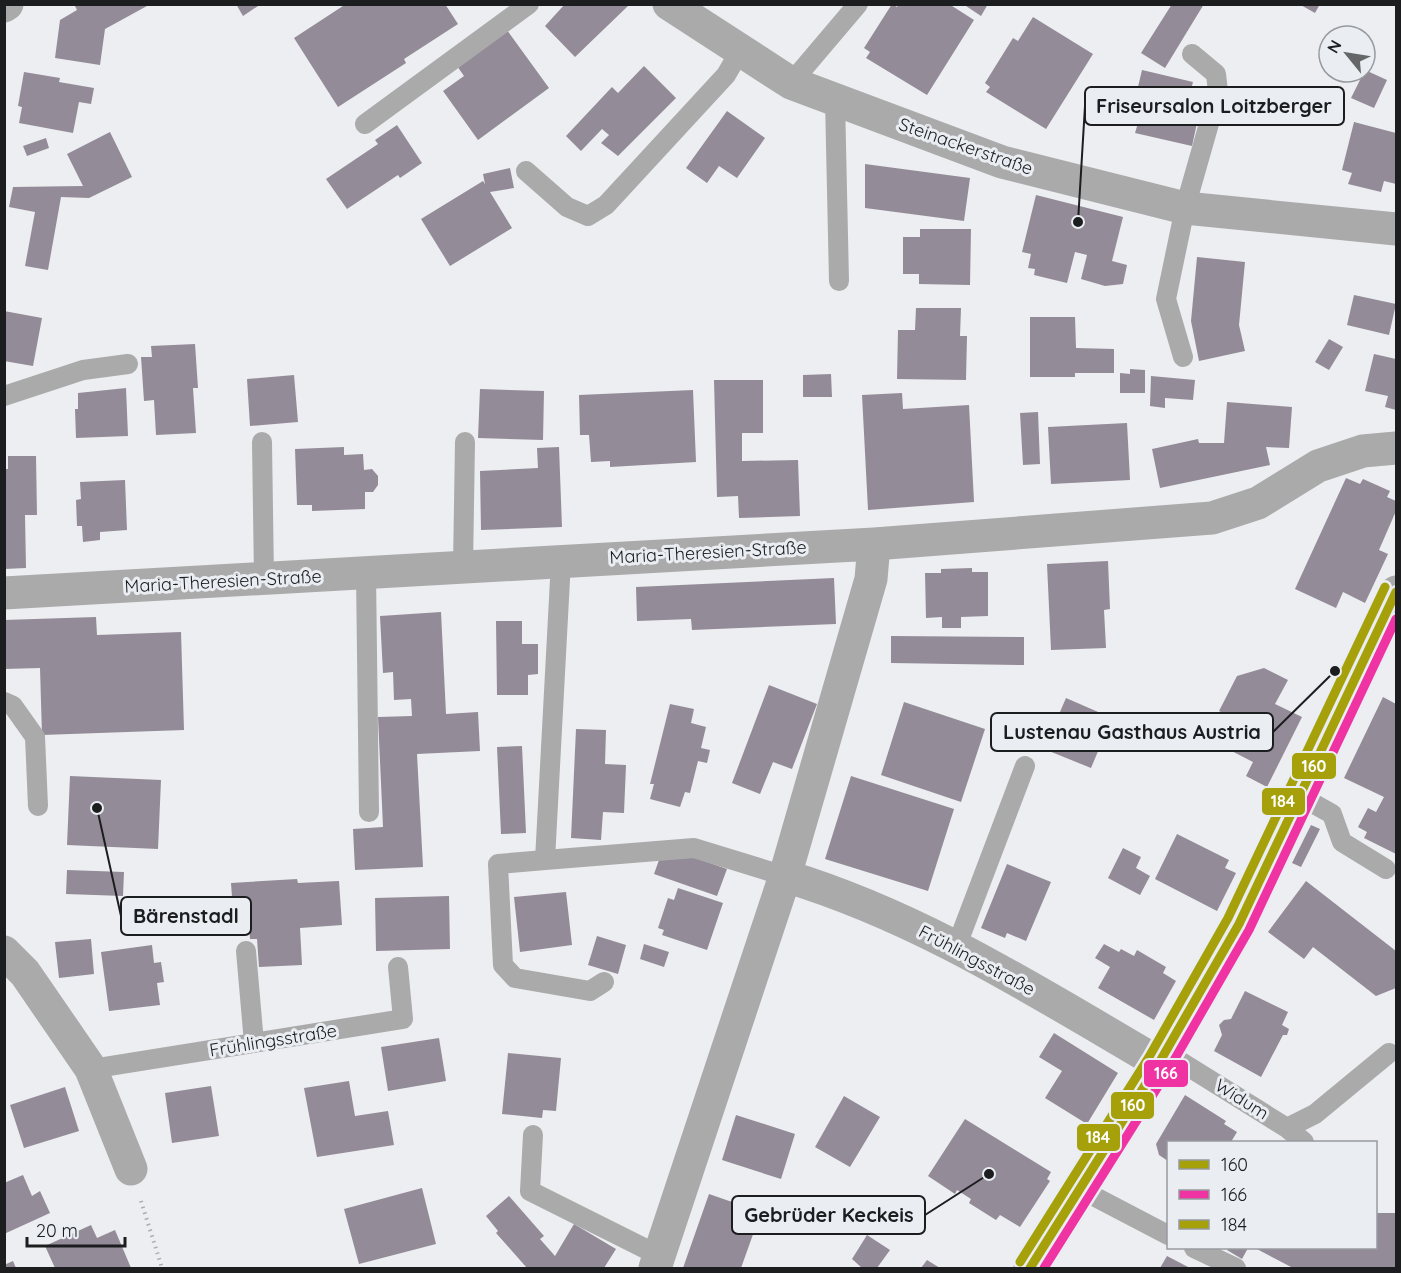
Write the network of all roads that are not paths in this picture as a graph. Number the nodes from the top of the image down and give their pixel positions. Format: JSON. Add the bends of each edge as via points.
{"nodes":[{"id":1,"x":529,"y":4,"type":"edge"},
{"id":2,"x":669,"y":4,"type":"edge"},
{"id":3,"x":858,"y":4,"type":"edge"},
{"id":4,"x":741,"y":51,"type":"junction"},
{"id":5,"x":1192,"y":54,"type":"dead end"},
{"id":6,"x":790,"y":83,"type":"junction"},
{"id":7,"x":835,"y":100,"type":"junction"},
{"id":8,"x":365,"y":124,"type":"dead end"},
{"id":9,"x":526,"y":171,"type":"dead end"},
{"id":10,"x":1185,"y":208,"type":"junction"},
{"id":11,"x":1396,"y":229,"type":"edge"},
{"id":12,"x":839,"y":281,"type":"dead end"},
{"id":13,"x":1183,"y":357,"type":"dead end"},
{"id":14,"x":128,"y":364,"type":"dead end"},
{"id":15,"x":4,"y":396,"type":"edge"},
{"id":16,"x":262,"y":442,"type":"dead end"},
{"id":17,"x":465,"y":442,"type":"dead end"},
{"id":18,"x":1396,"y":448,"type":"edge"},
{"id":19,"x":874,"y":544,"type":"junction"},
{"id":20,"x":561,"y":561,"type":"junction"},
{"id":21,"x":464,"y":567,"type":"junction"},
{"id":22,"x":366,"y":573,"type":"junction"},
{"id":23,"x":264,"y":578,"type":"junction"},
{"id":24,"x":1396,"y":592,"type":"edge"},
{"id":25,"x":4,"y":593,"type":"edge"},
{"id":26,"x":4,"y":702,"type":"edge"},
{"id":27,"x":1025,"y":766,"type":"dead end"},
{"id":28,"x":1300,"y":796,"type":"junction"},
{"id":29,"x":38,"y":806,"type":"dead end"},
{"id":30,"x":369,"y":812,"type":"dead end"},
{"id":31,"x":545,"y":860,"type":"junction"},
{"id":32,"x":1386,"y":869,"type":"dead end"},
{"id":33,"x":785,"y":876,"type":"junction"},
{"id":34,"x":957,"y":945,"type":"junction"},
{"id":35,"x":246,"y":951,"type":"dead end"},
{"id":36,"x":4,"y":952,"type":"edge"},
{"id":37,"x":398,"y":967,"type":"dead end"},
{"id":38,"x":604,"y":982,"type":"dead end"},
{"id":39,"x":254,"y":1043,"type":"junction"},
{"id":40,"x":1389,"y":1053,"type":"dead end"},
{"id":41,"x":1162,"y":1058,"type":"junction"},
{"id":42,"x":91,"y":1070,"type":"junction"},
{"id":43,"x":1287,"y":1128,"type":"junction"},
{"id":44,"x":532,"y":1135,"type":"dead end"},
{"id":45,"x":1302,"y":1141,"type":"edge"},
{"id":46,"x":131,"y":1169,"type":"road end"},
{"id":47,"x":1080,"y":1189,"type":"junction"},
{"id":48,"x":1167,"y":1234,"type":"edge"},
{"id":49,"x":1196,"y":1249,"type":"edge"},
{"id":50,"x":657,"y":1262,"type":"edge"},
{"id":51,"x":1030,"y":1269,"type":"edge"},
{"id":52,"x":1236,"y":1269,"type":"edge"}],
"edges":[{"from":1,"to":8,"type":"lane"},
{"from":2,"to":4,"type":"street","name":"Steinackerstraße"},
{"from":3,"to":6,"type":"lane"},
{"from":4,"to":6,"type":"street","name":"Steinackerstraße"},
{"from":4,"to":9,"type":"lane","via":[[726,75],[606,205],[588,216],[567,207]]},
{"from":5,"to":10,"type":"lane","via":[[1216,74],[1218,92]]},
{"from":6,"to":7,"type":"street","name":"Steinackerstraße"},
{"from":7,"to":10,"type":"street","name":"Steinackerstraße","via":[[1002,162]]},
{"from":7,"to":12,"type":"lane"},
{"from":10,"to":11,"type":"street","name":"Steinackerstraße"},
{"from":10,"to":13,"type":"lane","via":[[1166,299]]},
{"from":14,"to":15,"type":"lane","via":[[83,370]]},
{"from":16,"to":23,"type":"lane"},
{"from":17,"to":21,"type":"lane"},
{"from":18,"to":19,"type":"street","name":"Maria-Theresien-Straße","via":[[1364,451],[1318,466],[1258,503],[1212,518]]},
{"from":19,"to":20,"type":"street","name":"Maria-Theresien-Straße"},
{"from":19,"to":33,"type":"street","via":[[871,579]]},
{"from":20,"to":21,"type":"street","name":"Maria-Theresien-Straße"},
{"from":20,"to":31,"type":"lane"},
{"from":21,"to":22,"type":"street","name":"Maria-Theresien-Straße"},
{"from":22,"to":23,"type":"street","name":"Maria-Theresien-Straße"},
{"from":22,"to":30,"type":"lane"},
{"from":23,"to":25,"type":"street","name":"Maria-Theresien-Straße"},
{"from":24,"to":28,"type":"street"},
{"from":26,"to":29,"type":"lane","via":[[13,706],[35,737]]},
{"from":27,"to":34,"type":"lane"},
{"from":28,"to":32,"type":"lane","via":[[1332,814],[1342,842]]},
{"from":28,"to":41,"type":"street","via":[[1239,924]]},
{"from":31,"to":33,"type":"lane","name":"Frühlingsstraße","via":[[694,848]]},
{"from":31,"to":38,"type":"lane","name":"Frühlingsstraße","via":[[498,864],[503,965],[515,978],[590,990]]},
{"from":33,"to":34,"type":"street","name":"Frühlingsstraße","via":[[841,893]]},
{"from":33,"to":50,"type":"street"},
{"from":34,"to":41,"type":"street","name":"Frühlingsstraße"},
{"from":35,"to":39,"type":"lane"},
{"from":36,"to":42,"type":"street","via":[[25,973]]},
{"from":37,"to":39,"type":"lane","name":"Frühlingsstraße","via":[[403,1018]]},
{"from":39,"to":42,"type":"lane","name":"Frühlingsstraße"},
{"from":40,"to":43,"type":"lane","name":"Widum","via":[[1315,1114]]},
{"from":41,"to":43,"type":"lane","name":"Widum"},
{"from":41,"to":47,"type":"street"},
{"from":42,"to":46,"type":"street"},
{"from":43,"to":45,"type":"lane","name":"Widum"},
{"from":44,"to":50,"type":"lane","via":[[530,1191]]},
{"from":47,"to":48,"type":"lane"},
{"from":47,"to":51,"type":"street"},
{"from":49,"to":52,"type":"lane"}]}
